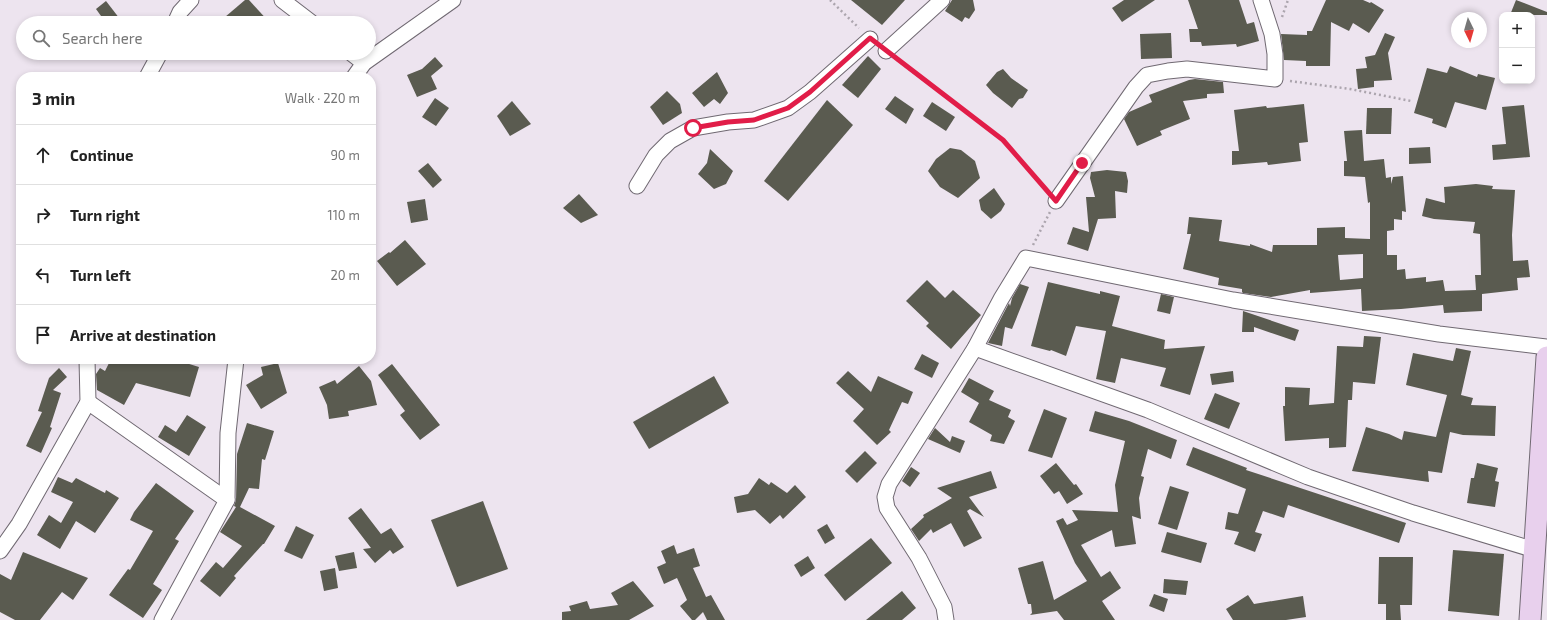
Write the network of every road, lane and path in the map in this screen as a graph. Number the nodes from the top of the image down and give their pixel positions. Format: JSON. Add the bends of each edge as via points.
{"nodes":[{"id":1,"x":191,"y":0,"type":"edge"},
{"id":2,"x":282,"y":0,"type":"edge"},
{"id":3,"x":453,"y":0,"type":"edge"},
{"id":4,"x":830,"y":0,"type":"edge"},
{"id":5,"x":942,"y":0,"type":"edge"},
{"id":6,"x":1260,"y":0,"type":"edge"},
{"id":7,"x":178,"y":16,"type":"edge"},
{"id":8,"x":303,"y":16,"type":"edge"},
{"id":9,"x":870,"y":38,"type":"joint"},
{"id":10,"x":886,"y":52,"type":"joint"},
{"id":11,"x":376,"y":55,"type":"edge"},
{"id":12,"x":156,"y":60,"type":"edge"},
{"id":13,"x":360,"y":60,"type":"edge"},
{"id":14,"x":368,"y":60,"type":"edge"},
{"id":15,"x":364,"y":63,"type":"junction"},
{"id":16,"x":150,"y":72,"type":"edge"},
{"id":17,"x":358,"y":72,"type":"edge"},
{"id":18,"x":1275,"y":79,"type":"junction"},
{"id":19,"x":1411,"y":101,"type":"dead end"},
{"id":20,"x":637,"y":186,"type":"dead end"},
{"id":21,"x":1056,"y":201,"type":"junction"},
{"id":22,"x":1026,"y":258,"type":"junction"},
{"id":23,"x":1547,"y":347,"type":"edge"},
{"id":24,"x":975,"y":348,"type":"junction"},
{"id":25,"x":1547,"y":357,"type":"edge"},
{"id":26,"x":87,"y":364,"type":"edge"},
{"id":27,"x":235,"y":364,"type":"edge"},
{"id":28,"x":88,"y":402,"type":"junction"},
{"id":29,"x":227,"y":500,"type":"junction"},
{"id":30,"x":1535,"y":550,"type":"junction"},
{"id":31,"x":0,"y":551,"type":"edge"},
{"id":32,"x":1540,"y":578,"type":"edge"},
{"id":33,"x":162,"y":620,"type":"edge"},
{"id":34,"x":946,"y":620,"type":"edge"},
{"id":35,"x":1530,"y":620,"type":"edge"}],
"edges":[{"from":1,"to":7,"type":"street"},
{"from":2,"to":8,"type":"street"},
{"from":3,"to":11,"type":"street"},
{"from":4,"to":9,"type":"path"},
{"from":5,"to":10,"type":"street"},
{"from":6,"to":18,"type":"street","via":[[1272,34]]},
{"from":9,"to":20,"type":"street","via":[[810,92],[788,108],[754,120],[693,128],[670,140],[656,155]]},
{"from":10,"to":21,"type":"path","via":[[1003,140]]},
{"from":12,"to":16,"type":"street"},
{"from":13,"to":15,"type":"street"},
{"from":14,"to":15,"type":"street"},
{"from":15,"to":17,"type":"street"},
{"from":18,"to":19,"type":"path"},
{"from":18,"to":21,"type":"street","via":[[1187,69],[1147,75]]},
{"from":21,"to":22,"type":"path"},
{"from":22,"to":23,"type":"street","via":[[1233,300],[1439,334]]},
{"from":22,"to":24,"type":"street"},
{"from":24,"to":30,"type":"street","via":[[1148,410],[1308,478]]},
{"from":24,"to":34,"type":"street","via":[[889,484],[884,497],[887,508],[944,607]]},
{"from":25,"to":30,"type":"main road"},
{"from":26,"to":28,"type":"street"},
{"from":27,"to":29,"type":"street","via":[[228,433]]},
{"from":28,"to":29,"type":"street"},
{"from":28,"to":31,"type":"street","via":[[19,524]]},
{"from":29,"to":33,"type":"street"},
{"from":30,"to":32,"type":"main road"},
{"from":32,"to":35,"type":"main road"}]}
